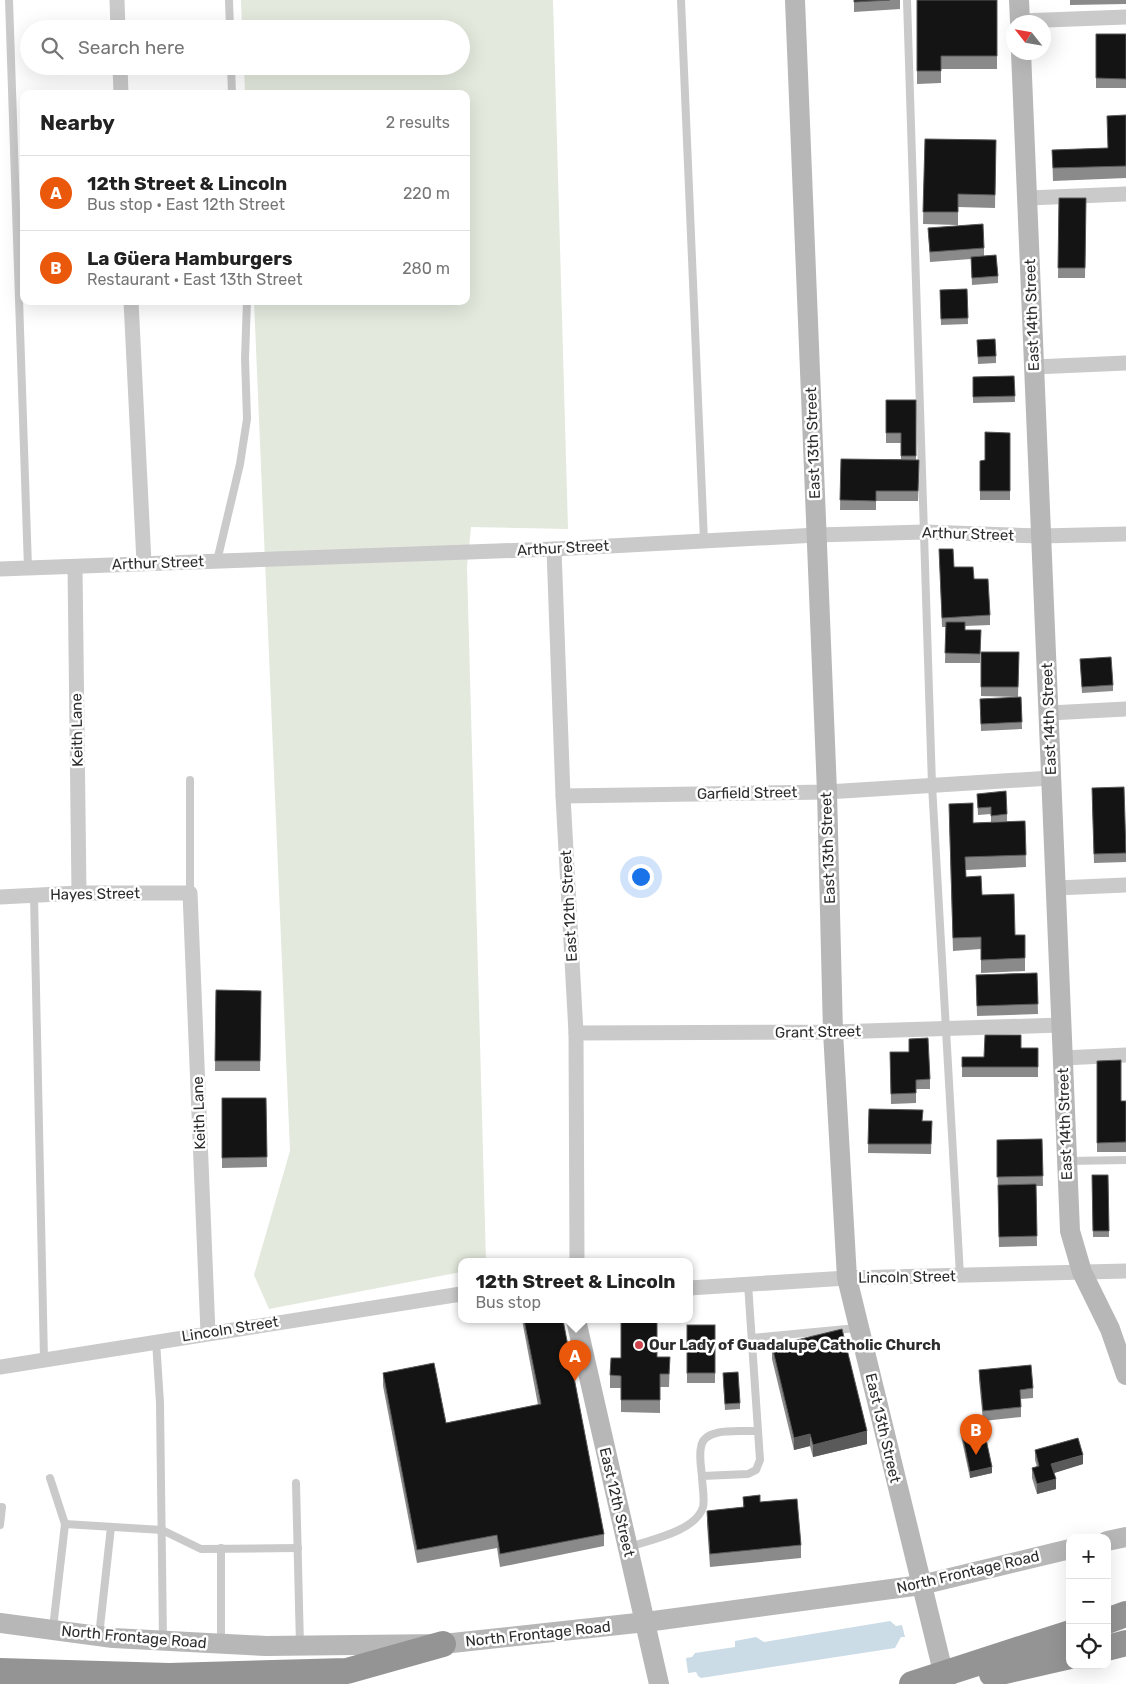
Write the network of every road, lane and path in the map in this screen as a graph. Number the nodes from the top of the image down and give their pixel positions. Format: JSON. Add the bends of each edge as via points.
{"nodes":[{"id":1,"x":9,"y":0,"type":"edge"},
{"id":2,"x":117,"y":0,"type":"edge"},
{"id":3,"x":229,"y":0,"type":"edge"},
{"id":4,"x":681,"y":0,"type":"edge"},
{"id":5,"x":794,"y":0,"type":"edge"},
{"id":6,"x":907,"y":0,"type":"edge"},
{"id":7,"x":1019,"y":0,"type":"edge"},
{"id":8,"x":1020,"y":15,"type":"edge"},
{"id":9,"x":1126,"y":17,"type":"edge"},
{"id":10,"x":118,"y":20,"type":"edge"},
{"id":11,"x":230,"y":20,"type":"edge"},
{"id":12,"x":1051,"y":21,"type":"edge"},
{"id":13,"x":1022,"y":60,"type":"edge"},
{"id":14,"x":120,"y":75,"type":"edge"},
{"id":15,"x":231,"y":75,"type":"edge"},
{"id":16,"x":121,"y":90,"type":"edge"},
{"id":17,"x":232,"y":90,"type":"edge"},
{"id":18,"x":1126,"y":194,"type":"edge"},
{"id":19,"x":1028,"y":198,"type":"junction"},
{"id":20,"x":131,"y":305,"type":"edge"},
{"id":21,"x":247,"y":305,"type":"edge"},
{"id":22,"x":1126,"y":363,"type":"edge"},
{"id":23,"x":1034,"y":367,"type":"junction"},
{"id":24,"x":924,"y":532,"type":"junction"},
{"id":25,"x":1126,"y":534,"type":"edge"},
{"id":26,"x":817,"y":535,"type":"junction"},
{"id":27,"x":1041,"y":536,"type":"junction"},
{"id":28,"x":704,"y":541,"type":"junction"},
{"id":29,"x":554,"y":549,"type":"junction"},
{"id":30,"x":218,"y":562,"type":"junction"},
{"id":31,"x":144,"y":563,"type":"junction"},
{"id":32,"x":75,"y":567,"type":"junction"},
{"id":33,"x":28,"y":568,"type":"junction"},
{"id":34,"x":0,"y":569,"type":"edge"},
{"id":35,"x":1126,"y":708,"type":"edge"},
{"id":36,"x":1048,"y":713,"type":"junction"},
{"id":37,"x":1051,"y":778,"type":"junction"},
{"id":38,"x":190,"y":780,"type":"dead end"},
{"id":39,"x":932,"y":785,"type":"junction"},
{"id":40,"x":827,"y":792,"type":"junction"},
{"id":41,"x":563,"y":796,"type":"junction"},
{"id":42,"x":1126,"y":885,"type":"edge"},
{"id":43,"x":1056,"y":888,"type":"junction"},
{"id":44,"x":79,"y":893,"type":"junction"},
{"id":45,"x":190,"y":893,"type":"junction"},
{"id":46,"x":34,"y":896,"type":"junction"},
{"id":47,"x":0,"y":897,"type":"edge"},
{"id":48,"x":1061,"y":1025,"type":"junction"},
{"id":49,"x":946,"y":1029,"type":"junction"},
{"id":50,"x":833,"y":1032,"type":"junction"},
{"id":51,"x":576,"y":1033,"type":"junction"},
{"id":52,"x":1126,"y":1055,"type":"edge"},
{"id":53,"x":1063,"y":1058,"type":"junction"},
{"id":54,"x":1126,"y":1160,"type":"edge"},
{"id":55,"x":1067,"y":1161,"type":"junction"},
{"id":56,"x":577,"y":1258,"type":"edge"},
{"id":57,"x":1126,"y":1271,"type":"edge"},
{"id":58,"x":1082,"y":1272,"type":"junction"},
{"id":59,"x":960,"y":1275,"type":"junction"},
{"id":60,"x":848,"y":1278,"type":"junction"},
{"id":61,"x":748,"y":1284,"type":"junction"},
{"id":62,"x":693,"y":1288,"type":"edge"},
{"id":63,"x":458,"y":1294,"type":"edge"},
{"id":64,"x":577,"y":1323,"type":"edge"},
{"id":65,"x":859,"y":1328,"type":"junction"},
{"id":66,"x":208,"y":1333,"type":"junction"},
{"id":67,"x":752,"y":1338,"type":"junction"},
{"id":68,"x":156,"y":1341,"type":"junction"},
{"id":69,"x":44,"y":1360,"type":"junction"},
{"id":70,"x":0,"y":1367,"type":"edge"},
{"id":71,"x":1126,"y":1375,"type":"edge"},
{"id":72,"x":758,"y":1431,"type":"junction"},
{"id":73,"x":702,"y":1476,"type":"junction"},
{"id":74,"x":50,"y":1478,"type":"dead end"},
{"id":75,"x":296,"y":1483,"type":"dead end"},
{"id":76,"x":2,"y":1507,"type":"dead end"},
{"id":77,"x":65,"y":1524,"type":"junction"},
{"id":78,"x":0,"y":1525,"type":"edge"},
{"id":79,"x":111,"y":1527,"type":"junction"},
{"id":80,"x":162,"y":1530,"type":"junction"},
{"id":81,"x":1126,"y":1537,"type":"edge"},
{"id":82,"x":1111,"y":1539,"type":"edge"},
{"id":83,"x":221,"y":1548,"type":"junction"},
{"id":84,"x":298,"y":1548,"type":"junction"},
{"id":85,"x":628,"y":1548,"type":"junction"},
{"id":86,"x":1066,"y":1550,"type":"edge"},
{"id":87,"x":921,"y":1585,"type":"junction"},
{"id":88,"x":1126,"y":1614,"type":"edge"},
{"id":89,"x":1111,"y":1619,"type":"edge"},
{"id":90,"x":646,"y":1622,"type":"junction"},
{"id":91,"x":0,"y":1623,"type":"edge"},
{"id":92,"x":53,"y":1630,"type":"junction"},
{"id":93,"x":1066,"y":1634,"type":"edge"},
{"id":94,"x":99,"y":1636,"type":"junction"},
{"id":95,"x":163,"y":1640,"type":"junction"},
{"id":96,"x":1126,"y":1643,"type":"edge"},
{"id":97,"x":221,"y":1644,"type":"junction"},
{"id":98,"x":443,"y":1644,"type":"junction"},
{"id":99,"x":300,"y":1646,"type":"junction"},
{"id":100,"x":1111,"y":1647,"type":"edge"},
{"id":101,"x":1066,"y":1657,"type":"edge"},
{"id":102,"x":0,"y":1671,"type":"edge"},
{"id":103,"x":659,"y":1684,"type":"edge"},
{"id":104,"x":912,"y":1684,"type":"edge"},
{"id":105,"x":945,"y":1684,"type":"edge"}],
"edges":[{"from":1,"to":33,"type":"lane"},
{"from":2,"to":10,"type":"street"},
{"from":3,"to":11,"type":"lane"},
{"from":4,"to":28,"type":"lane"},
{"from":5,"to":26,"type":"street","name":"East 13th Street"},
{"from":6,"to":24,"type":"lane"},
{"from":7,"to":8,"type":"street"},
{"from":9,"to":12,"type":"street"},
{"from":13,"to":19,"type":"street","name":"East 14th Street"},
{"from":14,"to":16,"type":"street"},
{"from":15,"to":17,"type":"lane"},
{"from":18,"to":19,"type":"street"},
{"from":19,"to":23,"type":"street","name":"East 14th Street"},
{"from":20,"to":31,"type":"street"},
{"from":21,"to":30,"type":"lane","via":[[247,419]]},
{"from":22,"to":23,"type":"street"},
{"from":23,"to":27,"type":"street","name":"East 14th Street"},
{"from":24,"to":26,"type":"street","name":"Arthur Street"},
{"from":24,"to":27,"type":"street","name":"Arthur Street"},
{"from":24,"to":39,"type":"lane"},
{"from":25,"to":27,"type":"street","name":"Arthur Street"},
{"from":26,"to":28,"type":"street","name":"Arthur Street"},
{"from":26,"to":40,"type":"street","name":"East 13th Street"},
{"from":27,"to":36,"type":"street","name":"East 14th Street"},
{"from":28,"to":29,"type":"street","name":"Arthur Street"},
{"from":29,"to":30,"type":"street","name":"Arthur Street"},
{"from":29,"to":41,"type":"street","name":"East 12th Street"},
{"from":30,"to":31,"type":"street","name":"Arthur Street"},
{"from":31,"to":32,"type":"street","name":"Arthur Street"},
{"from":32,"to":33,"type":"street","name":"Arthur Street"},
{"from":32,"to":44,"type":"street","name":"Keith Lane"},
{"from":33,"to":34,"type":"street","name":"Arthur Street"},
{"from":35,"to":36,"type":"street"},
{"from":36,"to":37,"type":"street","name":"East 14th Street"},
{"from":37,"to":39,"type":"street","name":"Garfield Street"},
{"from":37,"to":43,"type":"street","name":"East 14th Street"},
{"from":38,"to":45,"type":"lane"},
{"from":39,"to":40,"type":"street","name":"Garfield Street"},
{"from":39,"to":49,"type":"lane"},
{"from":40,"to":41,"type":"street","name":"Garfield Street"},
{"from":40,"to":50,"type":"street","name":"East 13th Street"},
{"from":41,"to":51,"type":"street","name":"East 12th Street"},
{"from":42,"to":43,"type":"street"},
{"from":43,"to":48,"type":"street","name":"East 14th Street"},
{"from":44,"to":45,"type":"street","name":"Hayes Street"},
{"from":44,"to":46,"type":"street","name":"Hayes Street"},
{"from":45,"to":66,"type":"street","name":"Keith Lane"},
{"from":46,"to":47,"type":"street","name":"Hayes Street"},
{"from":46,"to":69,"type":"lane"},
{"from":48,"to":49,"type":"street","name":"Grant Street"},
{"from":48,"to":53,"type":"street","name":"East 14th Street"},
{"from":49,"to":50,"type":"street","name":"Grant Street"},
{"from":49,"to":59,"type":"lane"},
{"from":50,"to":51,"type":"street","name":"Grant Street"},
{"from":50,"to":60,"type":"street","name":"East 13th Street"},
{"from":51,"to":56,"type":"street","name":"East 12th Street"},
{"from":52,"to":53,"type":"street"},
{"from":53,"to":55,"type":"street","name":"East 14th Street"},
{"from":54,"to":55,"type":"lane"},
{"from":55,"to":58,"type":"street","name":"East 14th Street","via":[[1070,1231]]},
{"from":57,"to":58,"type":"street","name":"Lincoln Street"},
{"from":58,"to":59,"type":"street","name":"Lincoln Street"},
{"from":58,"to":71,"type":"street","name":"East 14th Street","via":[[1110,1329]]},
{"from":59,"to":60,"type":"street","name":"Lincoln Street"},
{"from":60,"to":61,"type":"street","name":"Lincoln Street"},
{"from":60,"to":65,"type":"street","name":"East 13th Street"},
{"from":61,"to":62,"type":"street","name":"Lincoln Street"},
{"from":61,"to":67,"type":"lane"},
{"from":63,"to":66,"type":"street","name":"Lincoln Street"},
{"from":64,"to":85,"type":"street","name":"East 12th Street"},
{"from":65,"to":67,"type":"lane"},
{"from":65,"to":87,"type":"street","name":"East 13th Street"},
{"from":66,"to":68,"type":"street","name":"Lincoln Street"},
{"from":67,"to":72,"type":"lane"},
{"from":68,"to":69,"type":"street","name":"Lincoln Street"},
{"from":68,"to":80,"type":"lane"},
{"from":69,"to":70,"type":"street","name":"Lincoln Street"},
{"from":72,"to":73,"type":"lane","via":[[713,1433],[705,1438],[700,1446]]},
{"from":72,"to":73,"type":"lane","via":[[760,1460],[756,1470],[748,1474]]},
{"from":73,"to":85,"type":"lane","via":[[703,1507],[695,1520],[680,1529]]},
{"from":74,"to":77,"type":"lane"},
{"from":75,"to":84,"type":"lane"},
{"from":76,"to":78,"type":"lane"},
{"from":77,"to":79,"type":"lane"},
{"from":77,"to":92,"type":"lane"},
{"from":79,"to":80,"type":"lane"},
{"from":79,"to":94,"type":"lane"},
{"from":80,"to":83,"type":"lane","via":[[201,1549]]},
{"from":80,"to":95,"type":"lane"},
{"from":81,"to":82,"type":"street"},
{"from":83,"to":84,"type":"lane"},
{"from":83,"to":97,"type":"lane"},
{"from":84,"to":99,"type":"lane"},
{"from":85,"to":90,"type":"street","name":"East 12th Street"},
{"from":86,"to":87,"type":"street","name":"North Frontage Road"},
{"from":87,"to":90,"type":"street","name":"North Frontage Road"},
{"from":87,"to":105,"type":"street","name":"East 13th Street"},
{"from":88,"to":89,"type":"highway"},
{"from":90,"to":98,"type":"street","name":"North Frontage Road"},
{"from":90,"to":103,"type":"street","name":"East 12th Street"},
{"from":91,"to":92,"type":"street","name":"North Frontage Road"},
{"from":92,"to":94,"type":"street","name":"North Frontage Road"},
{"from":93,"to":104,"type":"highway","bridge":true},
{"from":94,"to":95,"type":"street","name":"North Frontage Road"},
{"from":95,"to":97,"type":"street","name":"North Frontage Road"},
{"from":96,"to":100,"type":"highway"},
{"from":97,"to":99,"type":"street","name":"North Frontage Road"},
{"from":98,"to":99,"type":"street","name":"North Frontage Road"},
{"from":98,"to":102,"type":"highway","via":[[347,1671],[169,1676]]},
{"from":101,"to":105,"type":"highway","bridge":true}]}
